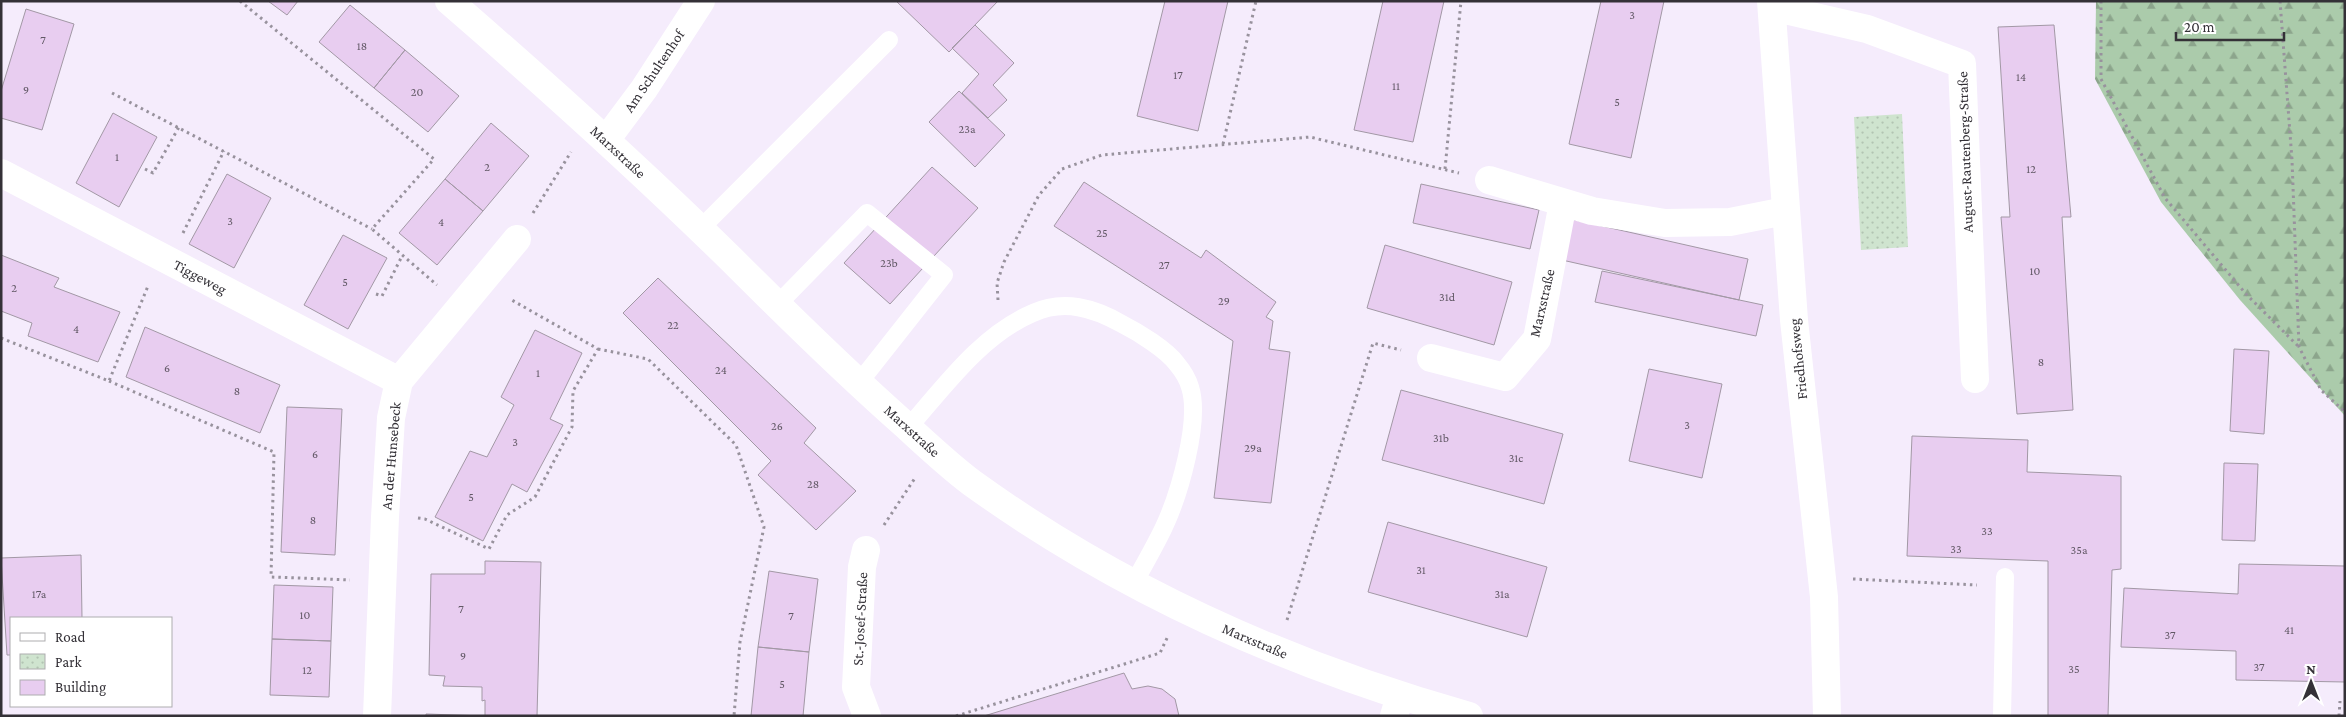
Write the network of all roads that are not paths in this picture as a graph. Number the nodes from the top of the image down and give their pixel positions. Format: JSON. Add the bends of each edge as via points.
{"nodes":[{"id":1,"x":449,"y":1,"type":"edge"},
{"id":2,"x":701,"y":1,"type":"edge"},
{"id":3,"x":1772,"y":4,"type":"edge"},
{"id":4,"x":889,"y":40,"type":"dead end"},
{"id":5,"x":597,"y":132,"type":"junction"},
{"id":6,"x":1,"y":173,"type":"edge"},
{"id":7,"x":1489,"y":180,"type":"road end"},
{"id":8,"x":1563,"y":203,"type":"junction"},
{"id":9,"x":1785,"y":211,"type":"junction"},
{"id":10,"x":700,"y":229,"type":"junction"},
{"id":11,"x":517,"y":239,"type":"road end"},
{"id":12,"x":777,"y":305,"type":"junction"},
{"id":13,"x":1431,"y":358,"type":"road end"},
{"id":14,"x":1975,"y":380,"type":"dead end"},
{"id":15,"x":398,"y":381,"type":"junction"},
{"id":16,"x":858,"y":384,"type":"junction"},
{"id":17,"x":908,"y":428,"type":"junction"},
{"id":18,"x":866,"y":550,"type":"road end"},
{"id":19,"x":2005,"y":582,"type":"road end"},
{"id":20,"x":1134,"y":583,"type":"junction"},
{"id":21,"x":1397,"y":706,"type":"edge"},
{"id":22,"x":377,"y":716,"type":"edge"},
{"id":23,"x":867,"y":716,"type":"edge"},
{"id":24,"x":1469,"y":716,"type":"edge"},
{"id":25,"x":1827,"y":716,"type":"edge"},
{"id":26,"x":2002,"y":716,"type":"edge"}],
"edges":[{"from":1,"to":5,"type":"street","name":"Marxstraße"},
{"from":2,"to":5,"type":"street","name":"Am Schultenhof","via":[[644,89]]},
{"from":3,"to":9,"type":"street","name":"Friedhofsweg"},
{"from":3,"to":14,"type":"street","name":"August-Rautenberg-Straße","via":[[1867,29],[1962,64]]},
{"from":4,"to":10,"type":"lane"},
{"from":5,"to":10,"type":"street","name":"Marxstraße"},
{"from":6,"to":15,"type":"street","name":"Tiggeweg"},
{"from":7,"to":8,"type":"street"},
{"from":8,"to":9,"type":"street","via":[[1665,223],[1730,222]]},
{"from":8,"to":13,"type":"street","name":"Marxstraße","via":[[1537,339],[1505,377]]},
{"from":9,"to":25,"type":"street","name":"Friedhofsweg","via":[[1822,577]]},
{"from":10,"to":12,"type":"street","name":"Marxstraße"},
{"from":11,"to":15,"type":"street","name":"An der Hunsebeck"},
{"from":12,"to":16,"type":"street","name":"Marxstraße"},
{"from":12,"to":16,"type":"lane","via":[[867,212],[944,275]]},
{"from":15,"to":22,"type":"street","name":"An der Hunsebeck","via":[[385,517]]},
{"from":16,"to":17,"type":"street","name":"Marxstraße"},
{"from":17,"to":20,"type":"street","name":"Marxstraße","via":[[969,481],[1049,534]]},
{"from":17,"to":20,"type":"lane","via":[[963,365],[998,333],[1033,312],[1071,305],[1101,312],[1141,334],[1177,363],[1190,387],[1193,410],[1185,469],[1165,525]]},
{"from":18,"to":23,"type":"street","name":"St.-Josef-Straße","via":[[862,567],[856,687]]},
{"from":19,"to":26,"type":"lane"},
{"from":20,"to":21,"type":"street","name":"Marxstraße","via":[[1180,608]]},
{"from":21,"to":24,"type":"street","name":"Marxstraße"}]}
